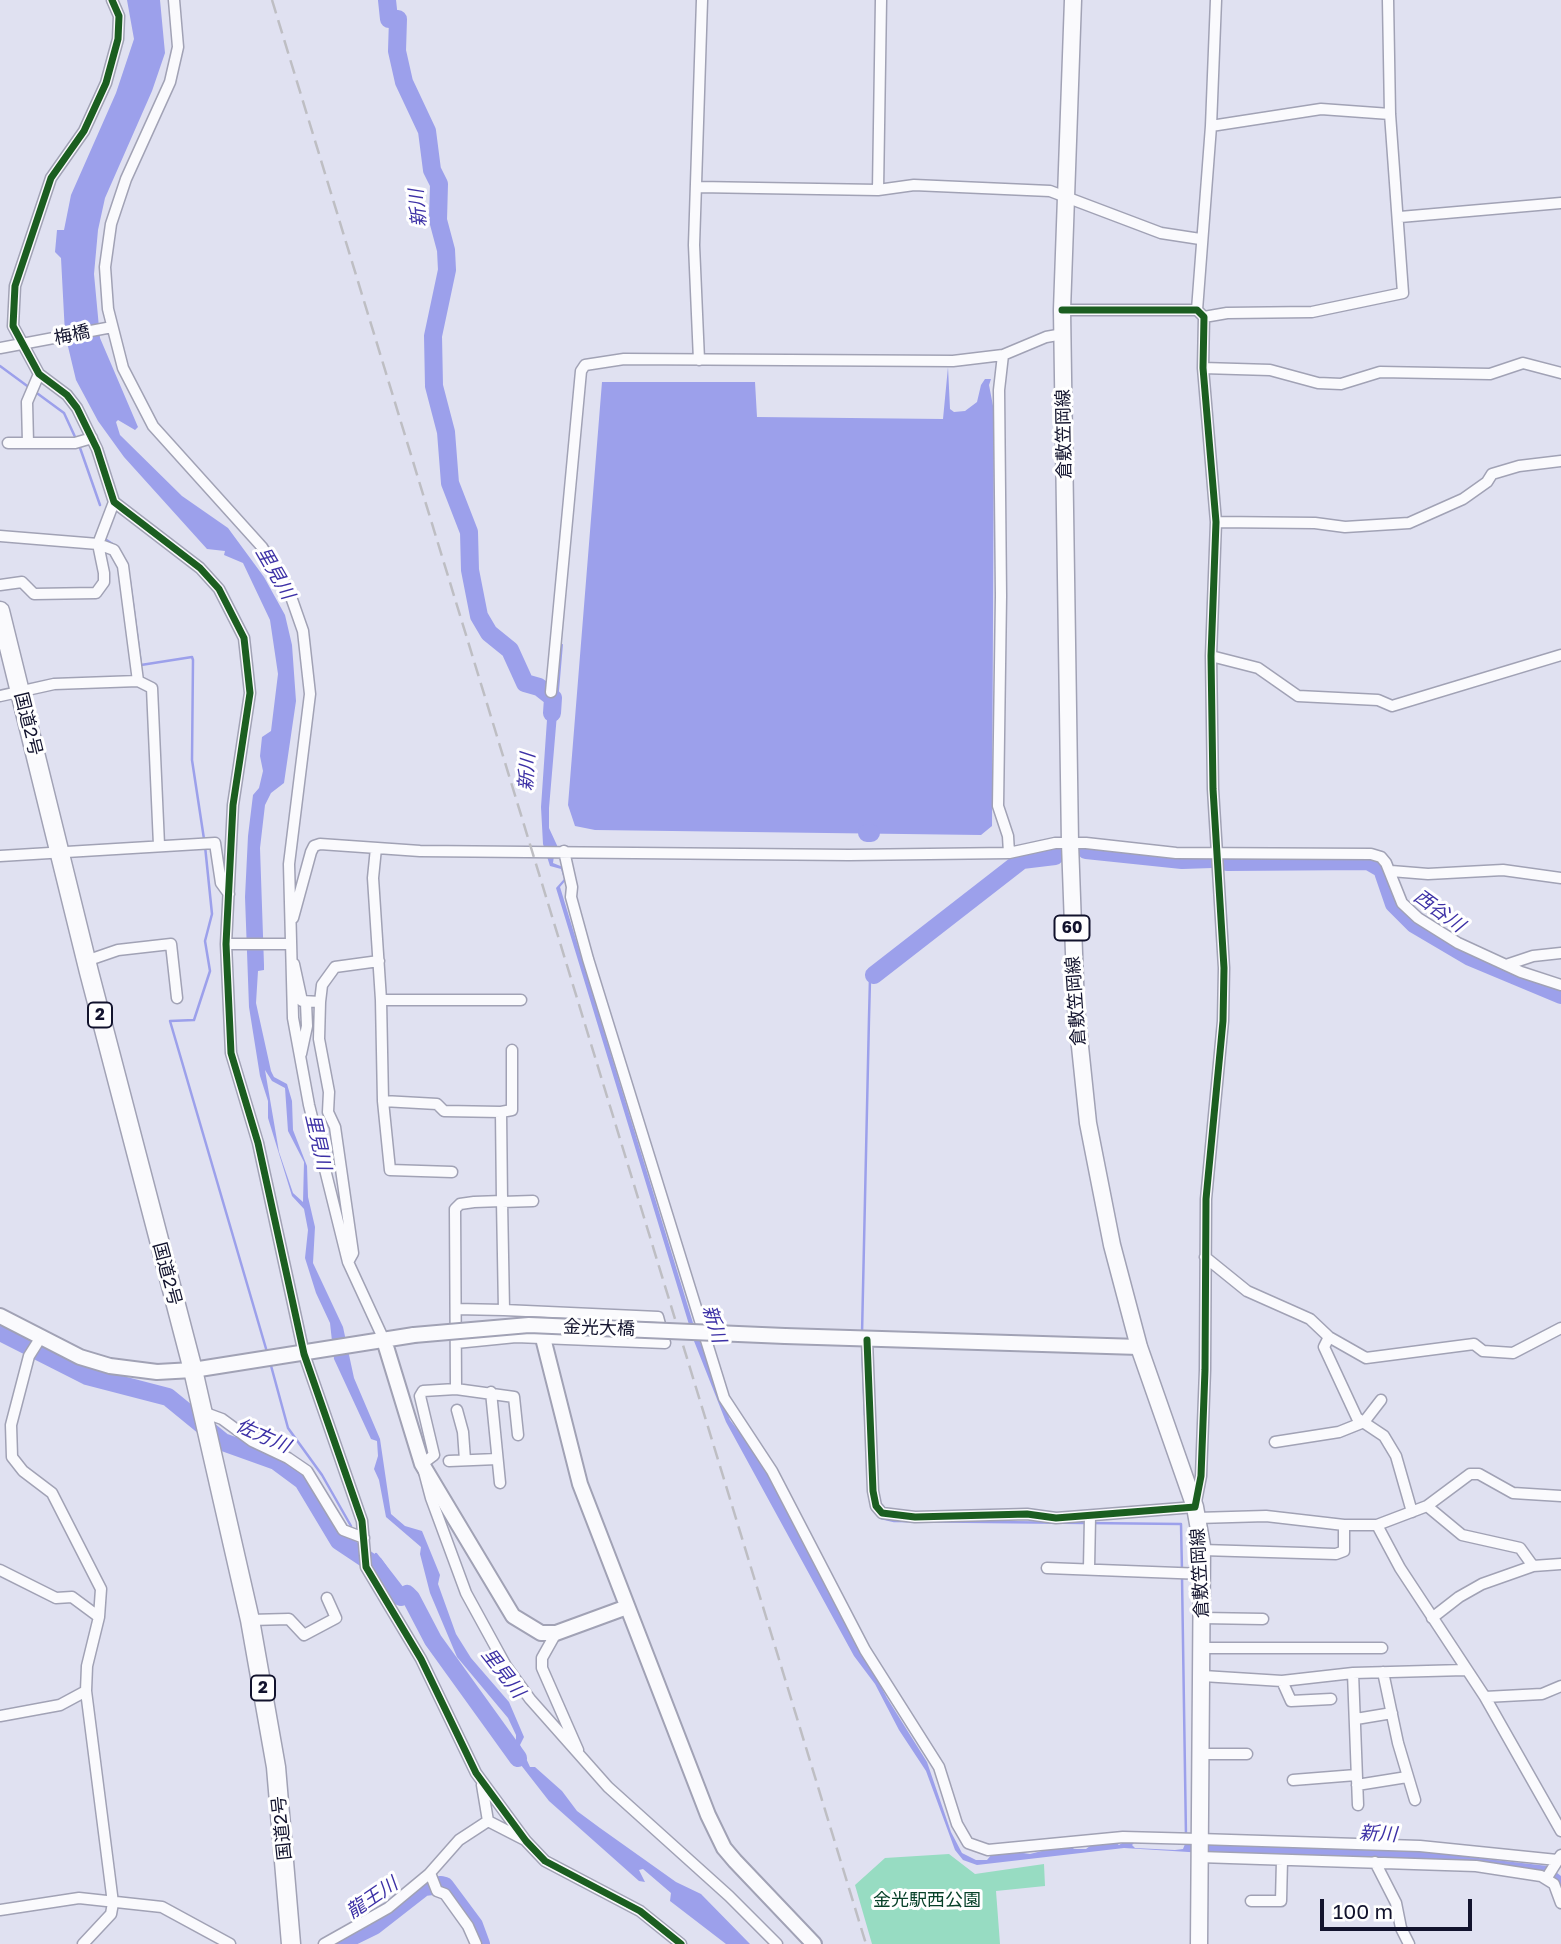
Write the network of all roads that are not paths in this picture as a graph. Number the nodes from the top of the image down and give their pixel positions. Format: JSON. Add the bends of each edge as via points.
{"nodes":[{"id":1,"x":112,"y":0,"type":"edge"},
{"id":2,"x":174,"y":0,"type":"edge"},
{"id":3,"x":702,"y":0,"type":"edge"},
{"id":4,"x":881,"y":0,"type":"edge"},
{"id":5,"x":1073,"y":0,"type":"edge"},
{"id":6,"x":1216,"y":0,"type":"edge"},
{"id":7,"x":1388,"y":0,"type":"edge"},
{"id":8,"x":1391,"y":114,"type":"junction"},
{"id":9,"x":1211,"y":126,"type":"junction"},
{"id":10,"x":698,"y":187,"type":"junction"},
{"id":11,"x":877,"y":190,"type":"junction"},
{"id":12,"x":1067,"y":197,"type":"junction"},
{"id":13,"x":1561,"y":204,"type":"edge"},
{"id":14,"x":1399,"y":217,"type":"junction"},
{"id":15,"x":1200,"y":239,"type":"junction"},
{"id":16,"x":1062,"y":310,"type":"junction"},
{"id":17,"x":1200,"y":313,"type":"junction"},
{"id":18,"x":110,"y":327,"type":"junction"},
{"id":19,"x":1062,"y":334,"type":"junction"},
{"id":20,"x":28,"y":345,"type":"junction"},
{"id":21,"x":0,"y":348,"type":"edge"},
{"id":22,"x":1003,"y":355,"type":"junction"},
{"id":23,"x":699,"y":360,"type":"junction"},
{"id":24,"x":1203,"y":368,"type":"junction"},
{"id":25,"x":1561,"y":373,"type":"edge"},
{"id":26,"x":38,"y":374,"type":"junction"},
{"id":27,"x":92,"y":438,"type":"junction"},
{"id":28,"x":8,"y":443,"type":"dead end"},
{"id":29,"x":28,"y":443,"type":"junction"},
{"id":30,"x":1561,"y":461,"type":"edge"},
{"id":31,"x":114,"y":502,"type":"junction"},
{"id":32,"x":1216,"y":522,"type":"junction"},
{"id":33,"x":0,"y":536,"type":"edge"},
{"id":34,"x":98,"y":544,"type":"junction"},
{"id":35,"x":0,"y":585,"type":"edge"},
{"id":36,"x":0,"y":611,"type":"edge"},
{"id":37,"x":1561,"y":654,"type":"edge"},
{"id":38,"x":1211,"y":656,"type":"junction"},
{"id":39,"x":138,"y":681,"type":"junction"},
{"id":40,"x":551,"y":692,"type":"dead end"},
{"id":41,"x":20,"y":693,"type":"junction"},
{"id":42,"x":0,"y":696,"type":"edge"},
{"id":43,"x":1070,"y":843,"type":"junction"},
{"id":44,"x":159,"y":845,"type":"junction"},
{"id":45,"x":376,"y":848,"type":"junction"},
{"id":46,"x":564,"y":851,"type":"junction"},
{"id":47,"x":60,"y":852,"type":"junction"},
{"id":48,"x":1009,"y":853,"type":"junction"},
{"id":49,"x":1217,"y":853,"type":"junction"},
{"id":50,"x":0,"y":856,"type":"edge"},
{"id":51,"x":1391,"y":871,"type":"junction"},
{"id":52,"x":1561,"y":878,"type":"edge"},
{"id":53,"x":229,"y":894,"type":"junction"},
{"id":54,"x":289,"y":928,"type":"junction"},
{"id":55,"x":230,"y":944,"type":"junction"},
{"id":56,"x":288,"y":947,"type":"junction"},
{"id":57,"x":1561,"y":953,"type":"edge"},
{"id":58,"x":86,"y":961,"type":"junction"},
{"id":59,"x":379,"y":961,"type":"junction"},
{"id":60,"x":1506,"y":965,"type":"junction"},
{"id":61,"x":1561,"y":985,"type":"edge"},
{"id":62,"x":177,"y":998,"type":"dead end"},
{"id":63,"x":382,"y":1000,"type":"junction"},
{"id":64,"x":521,"y":1000,"type":"dead end"},
{"id":65,"x":320,"y":1002,"type":"junction"},
{"id":66,"x":306,"y":1003,"type":"junction"},
{"id":67,"x":512,"y":1050,"type":"dead end"},
{"id":68,"x":300,"y":1057,"type":"junction"},
{"id":69,"x":383,"y":1101,"type":"junction"},
{"id":70,"x":501,"y":1112,"type":"junction"},
{"id":71,"x":452,"y":1172,"type":"dead end"},
{"id":72,"x":533,"y":1200,"type":"dead end"},
{"id":73,"x":502,"y":1202,"type":"junction"},
{"id":74,"x":1205,"y":1257,"type":"junction"},
{"id":75,"x":348,"y":1262,"type":"junction"},
{"id":76,"x":456,"y":1309,"type":"junction"},
{"id":77,"x":504,"y":1310,"type":"junction"},
{"id":78,"x":536,"y":1310,"type":"junction"},
{"id":79,"x":0,"y":1316,"type":"edge"},
{"id":80,"x":1561,"y":1328,"type":"edge"},
{"id":81,"x":1329,"y":1337,"type":"junction"},
{"id":82,"x":543,"y":1338,"type":"junction"},
{"id":83,"x":863,"y":1339,"type":"junction"},
{"id":84,"x":379,"y":1341,"type":"junction"},
{"id":85,"x":456,"y":1343,"type":"junction"},
{"id":86,"x":35,"y":1347,"type":"junction"},
{"id":87,"x":1139,"y":1347,"type":"junction"},
{"id":88,"x":310,"y":1353,"type":"junction"},
{"id":89,"x":193,"y":1370,"type":"junction"},
{"id":90,"x":457,"y":1389,"type":"junction"},
{"id":91,"x":491,"y":1392,"type":"junction"},
{"id":92,"x":1381,"y":1400,"type":"dead end"},
{"id":93,"x":457,"y":1410,"type":"dead end"},
{"id":94,"x":204,"y":1415,"type":"junction"},
{"id":95,"x":1364,"y":1422,"type":"junction"},
{"id":96,"x":518,"y":1435,"type":"dead end"},
{"id":97,"x":1275,"y":1442,"type":"dead end"},
{"id":98,"x":497,"y":1459,"type":"junction"},
{"id":99,"x":466,"y":1460,"type":"junction"},
{"id":100,"x":449,"y":1461,"type":"dead end"},
{"id":101,"x":422,"y":1464,"type":"junction"},
{"id":102,"x":499,"y":1483,"type":"dead end"},
{"id":103,"x":1561,"y":1496,"type":"edge"},
{"id":104,"x":1427,"y":1506,"type":"junction"},
{"id":105,"x":1196,"y":1512,"type":"junction"},
{"id":106,"x":1412,"y":1512,"type":"junction"},
{"id":107,"x":1090,"y":1522,"type":"junction"},
{"id":108,"x":1344,"y":1525,"type":"junction"},
{"id":109,"x":1377,"y":1525,"type":"junction"},
{"id":110,"x":364,"y":1543,"type":"junction"},
{"id":111,"x":1202,"y":1550,"type":"junction"},
{"id":112,"x":1561,"y":1564,"type":"edge"},
{"id":113,"x":1533,"y":1566,"type":"junction"},
{"id":114,"x":1047,"y":1568,"type":"dead end"},
{"id":115,"x":1089,"y":1568,"type":"junction"},
{"id":116,"x":0,"y":1570,"type":"edge"},
{"id":117,"x":1204,"y":1574,"type":"junction"},
{"id":118,"x":327,"y":1598,"type":"dead end"},
{"id":119,"x":627,"y":1607,"type":"junction"},
{"id":120,"x":99,"y":1617,"type":"junction"},
{"id":121,"x":1202,"y":1618,"type":"junction"},
{"id":122,"x":1432,"y":1618,"type":"junction"},
{"id":123,"x":1262,"y":1619,"type":"dead end"},
{"id":124,"x":250,"y":1620,"type":"junction"},
{"id":125,"x":556,"y":1633,"type":"junction"},
{"id":126,"x":1203,"y":1648,"type":"junction"},
{"id":127,"x":1382,"y":1648,"type":"dead end"},
{"id":128,"x":1465,"y":1670,"type":"junction"},
{"id":129,"x":1383,"y":1672,"type":"junction"},
{"id":130,"x":1353,"y":1673,"type":"junction"},
{"id":131,"x":1203,"y":1676,"type":"junction"},
{"id":132,"x":1282,"y":1681,"type":"junction"},
{"id":133,"x":1561,"y":1686,"type":"edge"},
{"id":134,"x":86,"y":1690,"type":"junction"},
{"id":135,"x":1485,"y":1697,"type":"junction"},
{"id":136,"x":1331,"y":1699,"type":"dead end"},
{"id":137,"x":1392,"y":1713,"type":"junction"},
{"id":138,"x":0,"y":1716,"type":"edge"},
{"id":139,"x":1356,"y":1719,"type":"junction"},
{"id":140,"x":580,"y":1754,"type":"junction"},
{"id":141,"x":1201,"y":1754,"type":"junction"},
{"id":142,"x":1247,"y":1754,"type":"dead end"},
{"id":143,"x":1407,"y":1777,"type":"junction"},
{"id":144,"x":1293,"y":1780,"type":"dead end"},
{"id":145,"x":1357,"y":1780,"type":"junction"},
{"id":146,"x":481,"y":1781,"type":"junction"},
{"id":147,"x":1415,"y":1800,"type":"dead end"},
{"id":148,"x":1358,"y":1805,"type":"dead end"},
{"id":149,"x":1557,"y":1814,"type":"edge"},
{"id":150,"x":488,"y":1821,"type":"junction"},
{"id":151,"x":1561,"y":1831,"type":"edge"},
{"id":152,"x":1199,"y":1839,"type":"junction"},
{"id":153,"x":526,"y":1841,"type":"junction"},
{"id":154,"x":1199,"y":1857,"type":"junction"},
{"id":155,"x":1559,"y":1858,"type":"edge"},
{"id":156,"x":1282,"y":1860,"type":"junction"},
{"id":157,"x":1375,"y":1863,"type":"junction"},
{"id":158,"x":432,"y":1876,"type":"junction"},
{"id":159,"x":1546,"y":1879,"type":"junction"},
{"id":160,"x":1251,"y":1901,"type":"dead end"},
{"id":161,"x":113,"y":1903,"type":"junction"},
{"id":162,"x":1561,"y":1903,"type":"edge"},
{"id":163,"x":0,"y":1910,"type":"edge"},
{"id":164,"x":83,"y":1944,"type":"edge"},
{"id":165,"x":230,"y":1944,"type":"edge"},
{"id":166,"x":291,"y":1944,"type":"edge"},
{"id":167,"x":324,"y":1944,"type":"edge"},
{"id":168,"x":476,"y":1944,"type":"edge"},
{"id":169,"x":681,"y":1944,"type":"edge"},
{"id":170,"x":777,"y":1944,"type":"edge"},
{"id":171,"x":814,"y":1944,"type":"edge"},
{"id":172,"x":1199,"y":1944,"type":"edge"},
{"id":173,"x":1409,"y":1944,"type":"edge"}],
"edges":[{"from":1,"to":20,"type":"street","via":[[119,16],[118,39],[106,83],[84,131],[51,178],[15,286],[13,326]]},
{"from":2,"to":18,"type":"street","via":[[178,47],[170,82],[121,190],[111,224],[105,267]]},
{"from":3,"to":10,"type":"street"},
{"from":4,"to":11,"type":"street"},
{"from":5,"to":12,"type":"main road","name":"倉敷笠岡線","number":"60"},
{"from":6,"to":9,"type":"street"},
{"from":7,"to":8,"type":"street"},
{"from":8,"to":9,"type":"street","via":[[1321,108]]},
{"from":8,"to":14,"type":"street"},
{"from":9,"to":15,"type":"street"},
{"from":10,"to":11,"type":"street"},
{"from":10,"to":23,"type":"street"},
{"from":11,"to":12,"type":"street","via":[[914,185],[1050,191]]},
{"from":12,"to":15,"type":"street","via":[[1161,233]]},
{"from":12,"to":16,"type":"main road","name":"倉敷笠岡線","number":"60"},
{"from":13,"to":14,"type":"street"},
{"from":14,"to":17,"type":"street","via":[[1403,293],[1312,312]]},
{"from":15,"to":17,"type":"street"},
{"from":16,"to":17,"type":"street"},
{"from":16,"to":19,"type":"main road","name":"倉敷笠岡線","number":"60"},
{"from":17,"to":24,"type":"street"},
{"from":18,"to":20,"type":"street","name":"梅橋"},
{"from":18,"to":54,"type":"street","via":[[123,368],[153,426],[262,547],[289,591],[300,621],[310,694],[291,838]]},
{"from":19,"to":22,"type":"street"},
{"from":19,"to":43,"type":"main road","name":"倉敷笠岡線","number":"60"},
{"from":20,"to":21,"type":"street","name":"梅橋"},
{"from":20,"to":26,"type":"street"},
{"from":22,"to":23,"type":"street","via":[[953,360]]},
{"from":22,"to":48,"type":"street","via":[[999,390],[998,806]]},
{"from":23,"to":40,"type":"street","via":[[624,359],[585,365],[581,371]]},
{"from":24,"to":25,"type":"street","via":[[1270,370],[1340,384],[1380,372],[1490,374],[1523,363]]},
{"from":24,"to":32,"type":"street"},
{"from":26,"to":27,"type":"street","via":[[67,395]]},
{"from":26,"to":29,"type":"street","via":[[30,388]]},
{"from":27,"to":29,"type":"street"},
{"from":27,"to":31,"type":"street"},
{"from":28,"to":29,"type":"street"},
{"from":30,"to":32,"type":"street","via":[[1492,474],[1463,499],[1409,523],[1345,527]]},
{"from":31,"to":34,"type":"street"},
{"from":31,"to":53,"type":"street","via":[[200,568],[219,589],[244,638],[250,693],[233,805]]},
{"from":32,"to":38,"type":"street"},
{"from":33,"to":34,"type":"street"},
{"from":34,"to":35,"type":"street","via":[[104,582],[96,593],[34,594],[22,582]]},
{"from":34,"to":39,"type":"street","via":[[114,550],[123,566]]},
{"from":36,"to":41,"type":"highway","name":"国道2号","number":"2"},
{"from":37,"to":38,"type":"street","via":[[1392,706],[1378,700],[1298,696],[1258,667]]},
{"from":38,"to":49,"type":"street"},
{"from":39,"to":41,"type":"street","via":[[54,684]]},
{"from":39,"to":44,"type":"street","via":[[154,693]]},
{"from":41,"to":42,"type":"street"},
{"from":41,"to":47,"type":"highway","name":"国道2号","number":"2"},
{"from":43,"to":48,"type":"street"},
{"from":43,"to":49,"type":"street"},
{"from":43,"to":87,"type":"main road","name":"倉敷笠岡線","number":"60","via":[[1076,1008],[1088,1122],[1101,1197]]},
{"from":44,"to":47,"type":"street"},
{"from":44,"to":53,"type":"street","via":[[215,843],[221,883]]},
{"from":45,"to":46,"type":"street"},
{"from":45,"to":54,"type":"street","via":[[314,846]]},
{"from":45,"to":59,"type":"street","via":[[373,878]]},
{"from":46,"to":48,"type":"street"},
{"from":46,"to":152,"type":"street","via":[[588,959],[724,1398],[772,1471],[865,1650],[939,1767],[962,1835],[976,1848],[988,1850],[1123,1837]]},
{"from":47,"to":50,"type":"street"},
{"from":47,"to":58,"type":"highway","name":"国道2号","number":"2"},
{"from":49,"to":51,"type":"street","via":[[1371,854],[1381,857]]},
{"from":49,"to":74,"type":"street","via":[[1223,1021]]},
{"from":51,"to":52,"type":"street","via":[[1503,870]]},
{"from":51,"to":60,"type":"street","via":[[1402,903],[1419,918]]},
{"from":53,"to":55,"type":"street"},
{"from":54,"to":56,"type":"street"},
{"from":55,"to":56,"type":"street"},
{"from":55,"to":88,"type":"street","via":[[231,1053]]},
{"from":56,"to":66,"type":"street"},
{"from":56,"to":68,"type":"street"},
{"from":57,"to":60,"type":"street"},
{"from":58,"to":62,"type":"street","via":[[118,950],[171,944]]},
{"from":58,"to":89,"type":"highway","name":"国道2号","number":"2"},
{"from":59,"to":63,"type":"street"},
{"from":59,"to":65,"type":"street","via":[[335,967],[322,985]]},
{"from":60,"to":61,"type":"street"},
{"from":63,"to":64,"type":"street"},
{"from":63,"to":69,"type":"street"},
{"from":65,"to":66,"type":"street"},
{"from":65,"to":75,"type":"street","via":[[319,1039],[328,1112],[335,1127],[353,1253]]},
{"from":66,"to":68,"type":"street","via":[[307,1027]]},
{"from":67,"to":70,"type":"street","via":[[512,1110]]},
{"from":68,"to":75,"type":"street"},
{"from":69,"to":70,"type":"street","via":[[437,1104],[444,1111]]},
{"from":69,"to":71,"type":"street","via":[[390,1170]]},
{"from":70,"to":73,"type":"street"},
{"from":72,"to":73,"type":"street"},
{"from":73,"to":76,"type":"street","via":[[460,1204],[455,1209]]},
{"from":73,"to":77,"type":"street"},
{"from":74,"to":81,"type":"street","via":[[1247,1291],[1310,1320]]},
{"from":74,"to":105,"type":"street","via":[[1202,1462]]},
{"from":75,"to":84,"type":"street"},
{"from":76,"to":77,"type":"street"},
{"from":76,"to":85,"type":"street"},
{"from":77,"to":78,"type":"street"},
{"from":78,"to":82,"type":"street"},
{"from":78,"to":82,"type":"street","via":[[658,1317],[664,1343]]},
{"from":79,"to":86,"type":"street","name":"金光大橋"},
{"from":80,"to":81,"type":"street","via":[[1513,1353],[1483,1351],[1474,1344],[1366,1358]]},
{"from":81,"to":95,"type":"street","via":[[1324,1347],[1357,1418]]},
{"from":82,"to":85,"type":"street"},
{"from":82,"to":119,"type":"street","via":[[580,1484]]},
{"from":83,"to":84,"type":"street","name":"金光大橋","bridge":true,"via":[[529,1325]]},
{"from":83,"to":87,"type":"street","name":"金光大橋"},
{"from":83,"to":107,"type":"street","via":[[873,1491],[882,1513],[1027,1514]]},
{"from":84,"to":88,"type":"street","name":"金光大橋"},
{"from":84,"to":101,"type":"street"},
{"from":85,"to":90,"type":"street"},
{"from":86,"to":89,"type":"street","name":"金光大橋","via":[[110,1366],[157,1372]]},
{"from":86,"to":120,"type":"street","via":[[11,1425],[12,1457],[52,1493],[78,1538],[102,1589]]},
{"from":87,"to":105,"type":"main road","name":"倉敷笠岡線","number":"60"},
{"from":88,"to":89,"type":"street","name":"金光大橋"},
{"from":88,"to":110,"type":"street","via":[[362,1521]]},
{"from":89,"to":94,"type":"highway","name":"国道2号","number":"2"},
{"from":90,"to":91,"type":"street"},
{"from":90,"to":101,"type":"street","via":[[423,1391],[420,1396],[434,1455]]},
{"from":91,"to":96,"type":"street","via":[[514,1397]]},
{"from":91,"to":98,"type":"street"},
{"from":92,"to":95,"type":"street"},
{"from":93,"to":99,"type":"street"},
{"from":94,"to":110,"type":"street","via":[[222,1419],[307,1471],[343,1530]]},
{"from":94,"to":124,"type":"highway","name":"国道2号","number":"2"},
{"from":95,"to":97,"type":"street","via":[[1339,1432]]},
{"from":95,"to":106,"type":"street","via":[[1384,1436],[1396,1456]]},
{"from":98,"to":99,"type":"street"},
{"from":98,"to":102,"type":"street"},
{"from":99,"to":100,"type":"street"},
{"from":101,"to":125,"type":"street","via":[[513,1616],[541,1633]]},
{"from":101,"to":140,"type":"street","via":[[466,1593],[491,1639],[530,1699]]},
{"from":103,"to":104,"type":"street","via":[[1513,1493],[1479,1474],[1470,1475]]},
{"from":104,"to":106,"type":"street"},
{"from":104,"to":113,"type":"street","via":[[1462,1535],[1520,1548]]},
{"from":105,"to":107,"type":"street"},
{"from":105,"to":108,"type":"street"},
{"from":105,"to":111,"type":"main road","name":"倉敷笠岡線","number":"60"},
{"from":106,"to":109,"type":"street"},
{"from":107,"to":115,"type":"street"},
{"from":108,"to":109,"type":"street"},
{"from":108,"to":111,"type":"street","via":[[1344,1550],[1336,1554]]},
{"from":109,"to":122,"type":"street"},
{"from":110,"to":146,"type":"street","via":[[366,1567],[421,1659]]},
{"from":111,"to":117,"type":"main road","name":"倉敷笠岡線","number":"60"},
{"from":112,"to":113,"type":"street"},
{"from":113,"to":122,"type":"street","via":[[1482,1584]]},
{"from":114,"to":115,"type":"street"},
{"from":115,"to":117,"type":"street"},
{"from":116,"to":120,"type":"street","via":[[56,1598],[72,1597]]},
{"from":117,"to":121,"type":"main road","name":"倉敷笠岡線","number":"60"},
{"from":118,"to":124,"type":"street","via":[[336,1618],[303,1635],[289,1619]]},
{"from":119,"to":125,"type":"street"},
{"from":119,"to":171,"type":"street","via":[[724,1848]]},
{"from":120,"to":134,"type":"street"},
{"from":121,"to":123,"type":"street"},
{"from":121,"to":126,"type":"main road","name":"倉敷笠岡線","number":"60"},
{"from":122,"to":128,"type":"street"},
{"from":124,"to":166,"type":"highway","name":"国道2号","number":"2","via":[[276,1767]]},
{"from":125,"to":140,"type":"street","via":[[542,1658],[542,1668]]},
{"from":126,"to":127,"type":"street"},
{"from":126,"to":131,"type":"main road","name":"倉敷笠岡線","number":"60"},
{"from":128,"to":129,"type":"street"},
{"from":128,"to":135,"type":"street"},
{"from":129,"to":130,"type":"street"},
{"from":129,"to":137,"type":"street"},
{"from":130,"to":132,"type":"street"},
{"from":130,"to":139,"type":"street"},
{"from":131,"to":132,"type":"street"},
{"from":131,"to":141,"type":"main road","name":"倉敷笠岡線","number":"60"},
{"from":132,"to":136,"type":"street","via":[[1291,1701]]},
{"from":133,"to":135,"type":"street","via":[[1542,1694]]},
{"from":134,"to":138,"type":"street","via":[[60,1705]]},
{"from":134,"to":161,"type":"street"},
{"from":135,"to":149,"type":"street"},
{"from":137,"to":139,"type":"street"},
{"from":137,"to":143,"type":"street"},
{"from":139,"to":145,"type":"street"},
{"from":140,"to":170,"type":"street","via":[[608,1787]]},
{"from":141,"to":142,"type":"street"},
{"from":141,"to":152,"type":"main road","name":"倉敷笠岡線","number":"60"},
{"from":143,"to":145,"type":"street"},
{"from":143,"to":147,"type":"street"},
{"from":144,"to":145,"type":"street"},
{"from":145,"to":148,"type":"street"},
{"from":146,"to":150,"type":"street"},
{"from":146,"to":153,"type":"street"},
{"from":149,"to":151,"type":"street"},
{"from":150,"to":153,"type":"street"},
{"from":150,"to":158,"type":"street","via":[[459,1840]]},
{"from":152,"to":154,"type":"main road","name":"倉敷笠岡線","number":"60"},
{"from":152,"to":155,"type":"street","via":[[1420,1846]]},
{"from":153,"to":169,"type":"street","via":[[545,1861],[640,1911]]},
{"from":154,"to":156,"type":"street"},
{"from":154,"to":172,"type":"main road","name":"倉敷笠岡線","number":"60"},
{"from":155,"to":159,"type":"street"},
{"from":156,"to":157,"type":"street"},
{"from":156,"to":160,"type":"street","via":[[1281,1901]]},
{"from":157,"to":159,"type":"street","via":[[1450,1863]]},
{"from":157,"to":173,"type":"street","via":[[1396,1903]]},
{"from":158,"to":167,"type":"street","via":[[388,1908]]},
{"from":158,"to":168,"type":"street"},
{"from":159,"to":162,"type":"street","via":[[1554,1884]]},
{"from":161,"to":163,"type":"street","via":[[79,1898]]},
{"from":161,"to":164,"type":"street","via":[[111,1914]]},
{"from":161,"to":165,"type":"street","via":[[162,1907]]}]}
